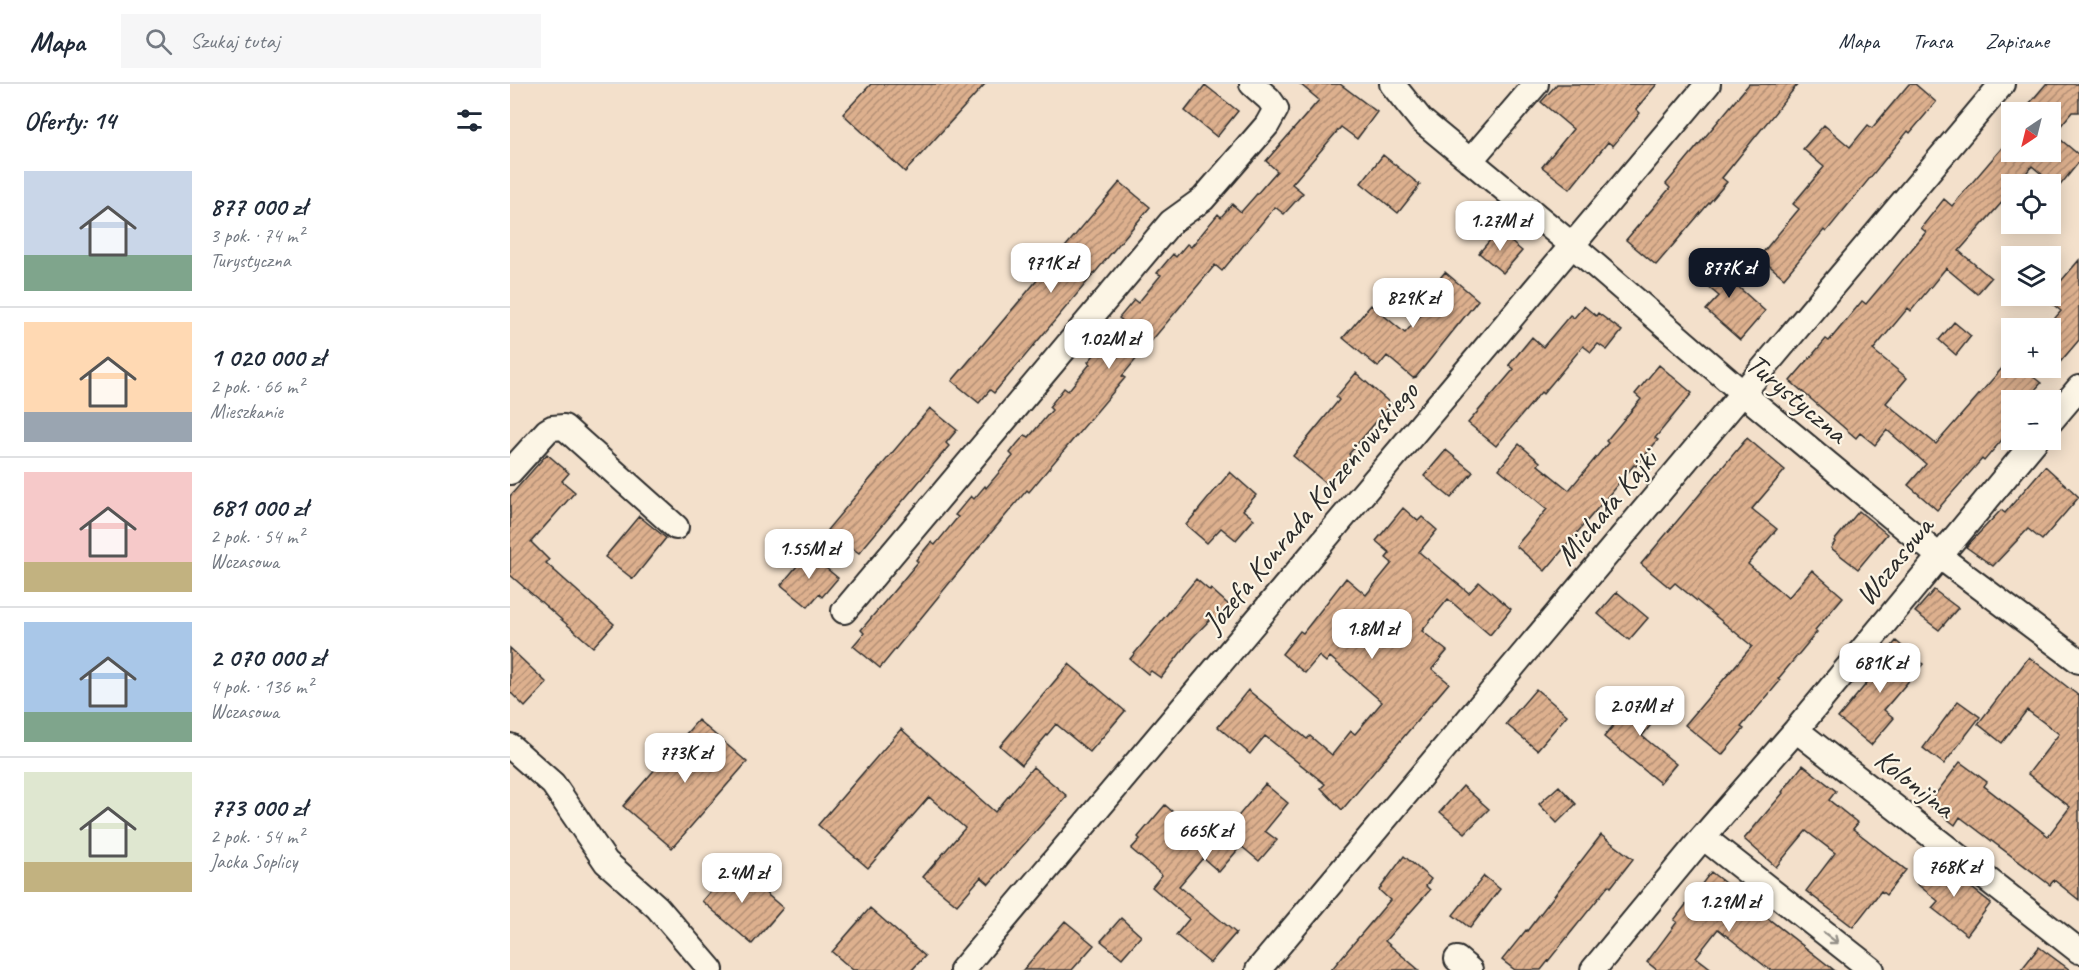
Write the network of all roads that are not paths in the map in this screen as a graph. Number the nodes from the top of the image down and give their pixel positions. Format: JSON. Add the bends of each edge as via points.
{"nodes":[{"id":1,"x":1252,"y":84,"type":"edge"},
{"id":2,"x":1392,"y":84,"type":"edge"},
{"id":3,"x":1536,"y":84,"type":"edge"},
{"id":4,"x":1708,"y":84,"type":"edge"},
{"id":5,"x":2002,"y":84,"type":"edge"},
{"id":6,"x":1477,"y":167,"type":"junction"},
{"id":7,"x":1572,"y":245,"type":"junction"},
{"id":8,"x":2079,"y":388,"type":"edge"},
{"id":9,"x":1742,"y":393,"type":"junction"},
{"id":10,"x":2061,"y":409,"type":"edge"},
{"id":11,"x":2028,"y":450,"type":"edge"},
{"id":12,"x":510,"y":472,"type":"edge"},
{"id":13,"x":676,"y":526,"type":"dead end"},
{"id":14,"x":1939,"y":556,"type":"junction"},
{"id":15,"x":844,"y":611,"type":"dead end"},
{"id":16,"x":2079,"y":661,"type":"edge"},
{"id":17,"x":1796,"y":730,"type":"junction"},
{"id":18,"x":510,"y":746,"type":"edge"},
{"id":19,"x":1703,"y":837,"type":"junction"},
{"id":20,"x":2079,"y":951,"type":"edge"},
{"id":21,"x":711,"y":970,"type":"edge"},
{"id":22,"x":962,"y":970,"type":"edge"},
{"id":23,"x":1258,"y":970,"type":"edge"},
{"id":24,"x":1593,"y":970,"type":"edge"},
{"id":25,"x":1872,"y":970,"type":"edge"}],
"edges":[{"from":1,"to":15,"type":"street","via":[[1276,109],[1267,125],[1203,199],[1171,222]]},
{"from":2,"to":6,"type":"street","name":"Turystyczna","via":[[1421,120]]},
{"from":3,"to":6,"type":"street"},
{"from":4,"to":7,"type":"street","name":"Józefa Konrada Korzeniowskiego"},
{"from":5,"to":9,"type":"street","name":"Michała Kajki"},
{"from":6,"to":7,"type":"street","name":"Turystyczna"},
{"from":7,"to":9,"type":"street","name":"Turystyczna"},
{"from":7,"to":22,"type":"street","name":"Józefa Konrada Korzeniowskiego"},
{"from":8,"to":10,"type":"street"},
{"from":9,"to":14,"type":"street","name":"Turystyczna"},
{"from":9,"to":23,"type":"street","name":"Michała Kajki"},
{"from":11,"to":14,"type":"street","name":"Wczasowa"},
{"from":12,"to":13,"type":"street","via":[[547,431],[564,428]]},
{"from":14,"to":16,"type":"street","name":"Turystyczna"},
{"from":14,"to":17,"type":"street","name":"Wczasowa"},
{"from":17,"to":19,"type":"street","name":"Wczasowa"},
{"from":17,"to":20,"type":"street","name":"Kolonijna"},
{"from":18,"to":21,"type":"street","via":[[553,784],[606,862],[657,907]]},
{"from":19,"to":24,"type":"street","name":"Wczasowa"},
{"from":19,"to":25,"type":"street","one_way":true}]}
